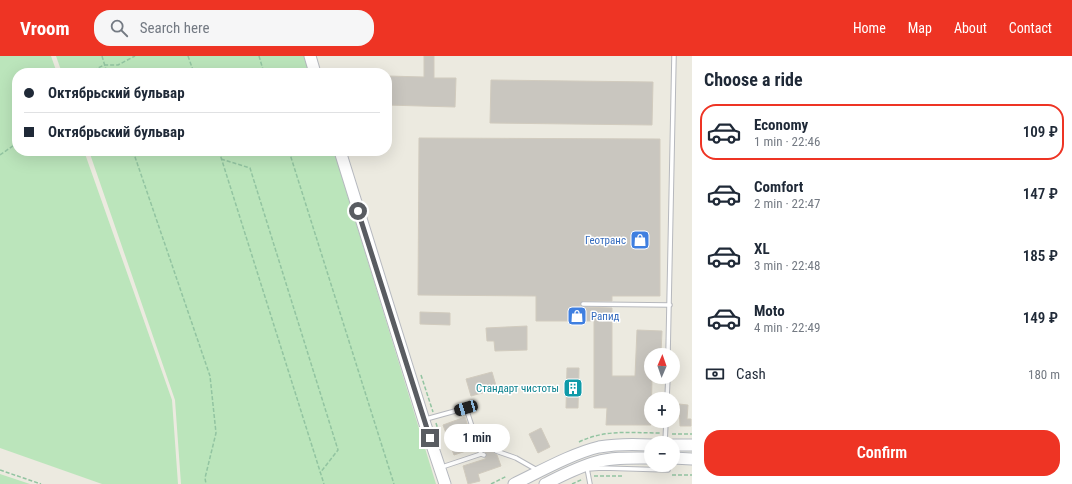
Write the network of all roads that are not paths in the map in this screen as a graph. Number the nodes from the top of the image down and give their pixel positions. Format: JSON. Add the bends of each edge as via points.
{"nodes":[{"id":1,"x":310,"y":56,"type":"edge"},
{"id":2,"x":674,"y":56,"type":"edge"},
{"id":3,"x":314,"y":68,"type":"edge"},
{"id":4,"x":342,"y":156,"type":"edge"},
{"id":5,"x":583,"y":304,"type":"dead end"},
{"id":6,"x":670,"y":305,"type":"junction"},
{"id":7,"x":668,"y":348,"type":"edge"},
{"id":8,"x":424,"y":420,"type":"junction"},
{"id":9,"x":644,"y":445,"type":"edge"},
{"id":10,"x":680,"y":445,"type":"edge"},
{"id":11,"x":692,"y":446,"type":"edge"},
{"id":12,"x":496,"y":451,"type":"dead end"},
{"id":13,"x":644,"y":458,"type":"edge"},
{"id":14,"x":680,"y":458,"type":"edge"},
{"id":15,"x":692,"y":459,"type":"edge"},
{"id":16,"x":586,"y":467,"type":"junction"},
{"id":17,"x":440,"y":468,"type":"junction"},
{"id":18,"x":644,"y":469,"type":"edge"},
{"id":19,"x":540,"y":472,"type":"junction"},
{"id":20,"x":445,"y":484,"type":"edge"},
{"id":21,"x":514,"y":484,"type":"edge"},
{"id":22,"x":545,"y":484,"type":"edge"},
{"id":23,"x":590,"y":484,"type":"edge"}],
"edges":[{"from":1,"to":3,"type":"street"},
{"from":2,"to":6,"type":"lane"},
{"from":4,"to":8,"type":"street"},
{"from":5,"to":6,"type":"lane"},
{"from":6,"to":7,"type":"lane"},
{"from":8,"to":17,"type":"street"},
{"from":8,"to":17,"type":"lane","via":[[466,408],[482,454]]},
{"from":9,"to":19,"type":"street","via":[[598,447]]},
{"from":10,"to":11,"type":"street"},
{"from":12,"to":19,"type":"lane","via":[[516,458]]},
{"from":13,"to":16,"type":"street","via":[[597,461]]},
{"from":14,"to":15,"type":"street"},
{"from":16,"to":18,"type":"lane"},
{"from":16,"to":22,"type":"street"},
{"from":16,"to":23,"type":"lane"},
{"from":17,"to":20,"type":"street"},
{"from":19,"to":21,"type":"street"}]}
